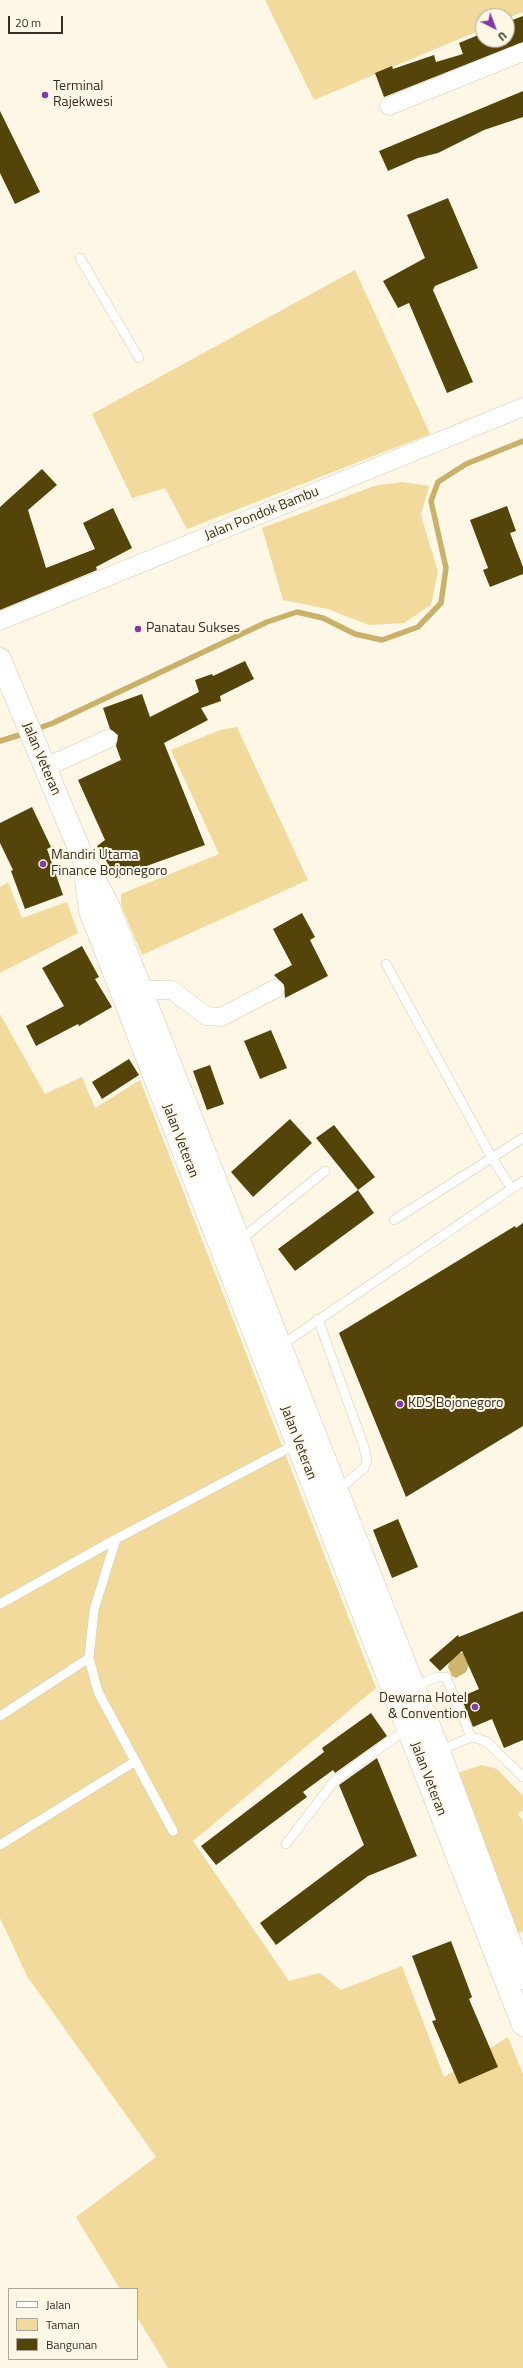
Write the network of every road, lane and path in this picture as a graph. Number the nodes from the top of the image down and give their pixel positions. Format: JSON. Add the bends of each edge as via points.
{"nodes":[{"id":1,"x":523,"y":52,"type":"edge"},
{"id":2,"x":389,"y":106,"type":"dead end"},
{"id":3,"x":80,"y":258,"type":"dead end"},
{"id":4,"x":139,"y":358,"type":"dead end"},
{"id":5,"x":523,"y":407,"type":"edge"},
{"id":6,"x":0,"y":621,"type":"edge"},
{"id":7,"x":0,"y":659,"type":"edge"},
{"id":8,"x":108,"y":739,"type":"dead end"},
{"id":9,"x":43,"y":764,"type":"junction"},
{"id":10,"x":83,"y":858,"type":"junction"},
{"id":11,"x":386,"y":964,"type":"dead end"},
{"id":12,"x":275,"y":989,"type":"dead end"},
{"id":13,"x":141,"y":990,"type":"junction"},
{"id":14,"x":523,"y":1138,"type":"edge"},
{"id":15,"x":492,"y":1158,"type":"junction"},
{"id":16,"x":325,"y":1171,"type":"dead end"},
{"id":17,"x":523,"y":1181,"type":"edge"},
{"id":18,"x":512,"y":1188,"type":"junction"},
{"id":19,"x":394,"y":1220,"type":"dead end"},
{"id":20,"x":240,"y":1240,"type":"junction"},
{"id":21,"x":318,"y":1319,"type":"junction"},
{"id":22,"x":280,"y":1346,"type":"junction"},
{"id":23,"x":306,"y":1439,"type":"junction"},
{"id":24,"x":337,"y":1491,"type":"junction"},
{"id":25,"x":116,"y":1539,"type":"junction"},
{"id":26,"x":0,"y":1604,"type":"edge"},
{"id":27,"x":89,"y":1658,"type":"junction"},
{"id":28,"x":413,"y":1687,"type":"junction"},
{"id":29,"x":0,"y":1716,"type":"edge"},
{"id":30,"x":408,"y":1728,"type":"junction"},
{"id":31,"x":471,"y":1737,"type":"junction"},
{"id":32,"x":439,"y":1751,"type":"junction"},
{"id":33,"x":134,"y":1762,"type":"junction"},
{"id":34,"x":523,"y":1777,"type":"edge"},
{"id":35,"x":173,"y":1831,"type":"dead end"},
{"id":36,"x":286,"y":1844,"type":"dead end"},
{"id":37,"x":0,"y":1846,"type":"edge"},
{"id":38,"x":523,"y":1978,"type":"edge"},
{"id":39,"x":523,"y":2025,"type":"edge"}],
"edges":[{"from":1,"to":2,"type":"street"},
{"from":3,"to":4,"type":"lane"},
{"from":5,"to":6,"type":"street","name":"Jalan Pondok Bambu"},
{"from":7,"to":9,"type":"main road","name":"Jalan Veteran"},
{"from":8,"to":9,"type":"street"},
{"from":9,"to":10,"type":"main road","name":"Jalan Veteran"},
{"from":10,"to":13,"type":"main road","name":"Jalan Veteran","via":[[108,905]]},
{"from":10,"to":23,"type":"main road","name":"Jalan Veteran","via":[[90,911]]},
{"from":11,"to":15,"type":"lane"},
{"from":12,"to":13,"type":"street","via":[[221,1017],[206,1016],[172,990]]},
{"from":13,"to":20,"type":"main road","name":"Jalan Veteran"},
{"from":14,"to":15,"type":"lane"},
{"from":15,"to":18,"type":"lane"},
{"from":15,"to":19,"type":"lane"},
{"from":16,"to":20,"type":"lane"},
{"from":17,"to":18,"type":"lane"},
{"from":18,"to":21,"type":"lane"},
{"from":20,"to":22,"type":"main road","name":"Jalan Veteran"},
{"from":21,"to":22,"type":"lane"},
{"from":21,"to":24,"type":"lane","via":[[367,1461],[364,1468]]},
{"from":22,"to":23,"type":"main road","name":"Jalan Veteran"},
{"from":23,"to":24,"type":"main road","name":"Jalan Veteran"},
{"from":23,"to":25,"type":"lane"},
{"from":23,"to":30,"type":"main road","name":"Jalan Veteran"},
{"from":24,"to":28,"type":"main road","name":"Jalan Veteran"},
{"from":25,"to":26,"type":"lane"},
{"from":25,"to":27,"type":"lane","via":[[94,1610]]},
{"from":27,"to":29,"type":"lane"},
{"from":27,"to":33,"type":"lane","via":[[98,1692]]},
{"from":28,"to":31,"type":"lane","via":[[437,1676],[446,1677]]},
{"from":28,"to":32,"type":"main road","name":"Jalan Veteran"},
{"from":30,"to":36,"type":"lane","via":[[334,1781]]},
{"from":30,"to":39,"type":"main road","name":"Jalan Veteran"},
{"from":31,"to":32,"type":"lane"},
{"from":31,"to":34,"type":"lane","via":[[487,1742]]},
{"from":32,"to":38,"type":"main road","name":"Jalan Veteran"},
{"from":33,"to":35,"type":"lane"},
{"from":33,"to":37,"type":"lane"}]}
